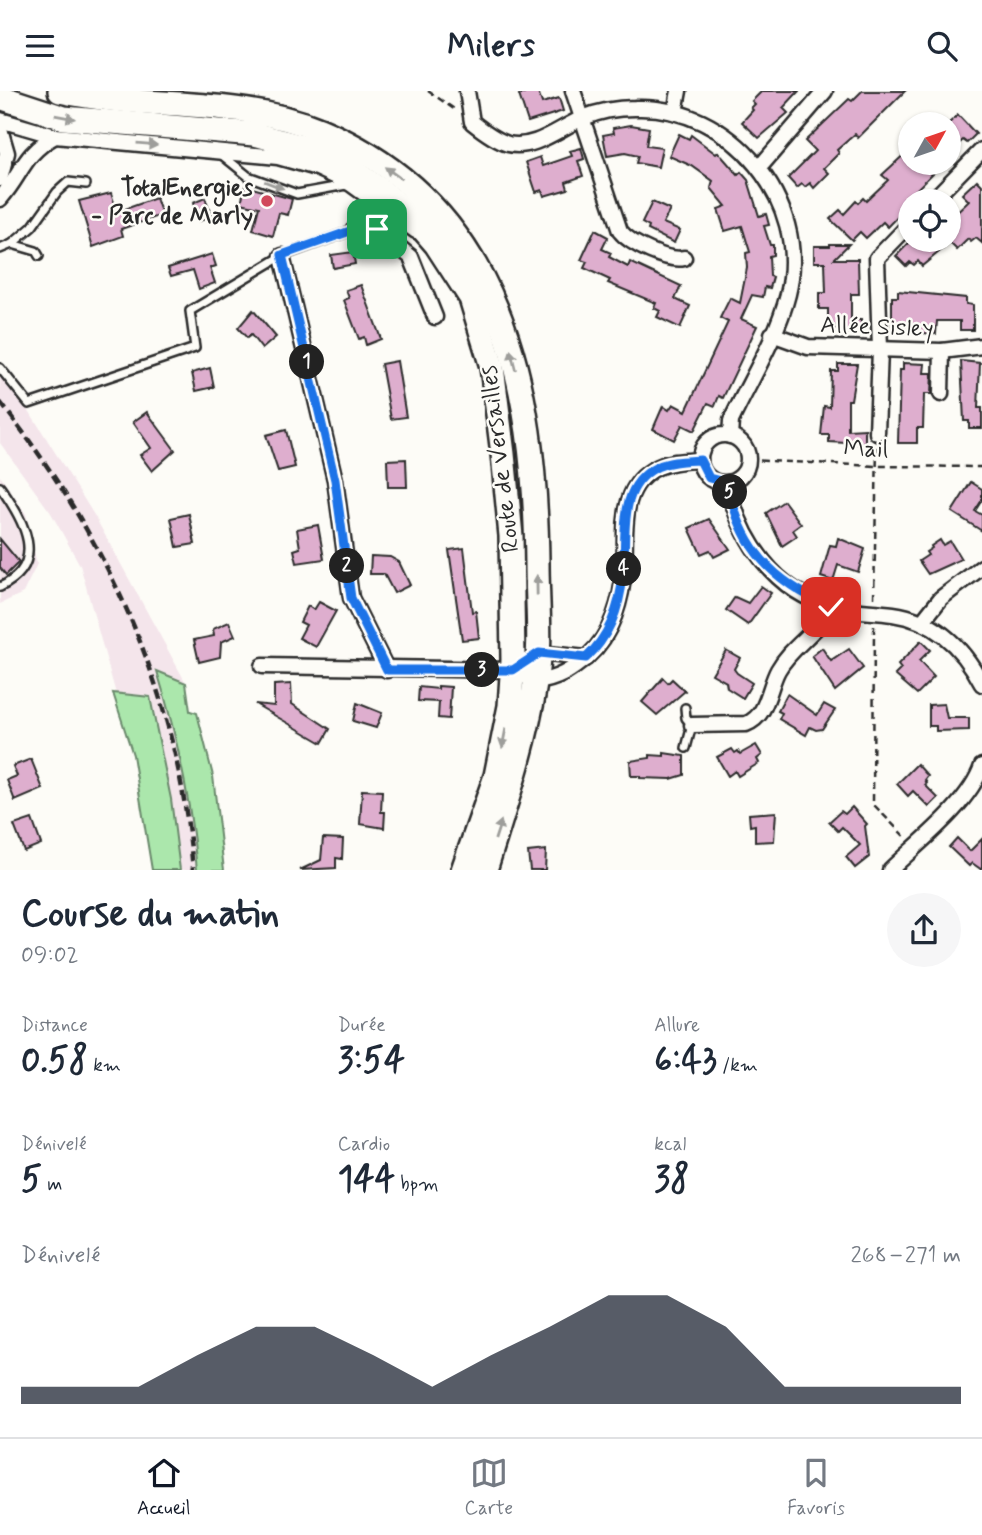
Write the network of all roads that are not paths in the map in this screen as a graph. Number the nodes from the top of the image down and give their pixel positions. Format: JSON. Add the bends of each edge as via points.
{"nodes":[{"id":1,"x":60,"y":91,"type":"edge"},
{"id":2,"x":467,"y":91,"type":"edge"},
{"id":3,"x":573,"y":91,"type":"edge"},
{"id":4,"x":679,"y":91,"type":"edge"},
{"id":5,"x":825,"y":91,"type":"edge"},
{"id":6,"x":0,"y":97,"type":"edge"},
{"id":7,"x":675,"y":112,"type":"junction"},
{"id":8,"x":582,"y":118,"type":"junction"},
{"id":9,"x":0,"y":120,"type":"edge"},
{"id":10,"x":0,"y":129,"type":"edge"},
{"id":11,"x":55,"y":136,"type":"junction"},
{"id":12,"x":216,"y":150,"type":"junction"},
{"id":13,"x":982,"y":150,"type":"edge"},
{"id":14,"x":759,"y":168,"type":"junction"},
{"id":15,"x":0,"y":179,"type":"edge"},
{"id":16,"x":86,"y":184,"type":"dead end"},
{"id":17,"x":351,"y":184,"type":"junction"},
{"id":18,"x":944,"y":189,"type":"edge"},
{"id":19,"x":0,"y":199,"type":"edge"},
{"id":20,"x":353,"y":230,"type":"joint"},
{"id":21,"x":898,"y":236,"type":"edge"},
{"id":22,"x":12,"y":244,"type":"junction"},
{"id":23,"x":436,"y":244,"type":"junction"},
{"id":24,"x":0,"y":249,"type":"edge"},
{"id":25,"x":282,"y":255,"type":"junction"},
{"id":26,"x":39,"y":256,"type":"dead end"},
{"id":27,"x":684,"y":258,"type":"dead end"},
{"id":28,"x":435,"y":317,"type":"dead end"},
{"id":29,"x":772,"y":334,"type":"junction"},
{"id":30,"x":982,"y":346,"type":"edge"},
{"id":31,"x":880,"y":349,"type":"junction"},
{"id":32,"x":942,"y":351,"type":"junction"},
{"id":33,"x":0,"y":368,"type":"edge"},
{"id":34,"x":941,"y":394,"type":"dead end"},
{"id":35,"x":877,"y":433,"type":"road end"},
{"id":36,"x":730,"y":436,"type":"junction"},
{"id":37,"x":700,"y":460,"type":"junction"},
{"id":38,"x":728,"y":483,"type":"junction"},
{"id":39,"x":0,"y":487,"type":"edge"},
{"id":40,"x":982,"y":567,"type":"edge"},
{"id":41,"x":0,"y":587,"type":"edge"},
{"id":42,"x":831,"y":607,"type":"junction"},
{"id":43,"x":922,"y":622,"type":"junction"},
{"id":44,"x":539,"y":653,"type":"junction"},
{"id":45,"x":586,"y":658,"type":"junction"},
{"id":46,"x":262,"y":666,"type":"dead end"},
{"id":47,"x":387,"y":670,"type":"junction"},
{"id":48,"x":508,"y":670,"type":"junction"},
{"id":49,"x":536,"y":682,"type":"junction"},
{"id":50,"x":982,"y":684,"type":"edge"},
{"id":51,"x":685,"y":708,"type":"dead end"},
{"id":52,"x":692,"y":725,"type":"junction"},
{"id":53,"x":686,"y":748,"type":"dead end"},
{"id":54,"x":982,"y":766,"type":"edge"},
{"id":55,"x":463,"y":870,"type":"edge"},
{"id":56,"x":485,"y":870,"type":"edge"},
{"id":57,"x":890,"y":870,"type":"edge"}],
"edges":[{"from":44,"to":1,"type":"main road","name":"Route de Versailles","one_way":true,"via":[[537,529],[514,359],[489,289],[456,232],[413,188],[366,153],[319,130],[264,113],[91,98]]},
{"from":2,"to":8,"type":"street","via":[[472,122],[509,144],[531,143]]},
{"from":3,"to":8,"type":"street"},
{"from":4,"to":7,"type":"street"},
{"from":5,"to":14,"type":"street"},
{"from":6,"to":23,"type":"main road","name":"Route de Versailles","one_way":true,"via":[[64,118],[254,134],[303,148],[340,162],[382,191]]},
{"from":7,"to":8,"type":"street","via":[[628,108]]},
{"from":7,"to":14,"type":"street","via":[[713,127]]},
{"from":8,"to":27,"type":"street","via":[[620,231],[673,261]]},
{"from":9,"to":11,"type":"street","name":"Route de Versailles"},
{"from":10,"to":15,"type":"street","via":[[7,153]]},
{"from":11,"to":12,"type":"street","name":"Route de Versailles","one_way":true},
{"from":11,"to":19,"type":"street","via":[[36,147]]},
{"from":12,"to":17,"type":"street","name":"Route de Versailles","via":[[278,157],[317,167]]},
{"from":12,"to":17,"type":"lane","one_way":true,"via":[[248,176],[297,194]]},
{"from":13,"to":18,"type":"street"},
{"from":14,"to":29,"type":"street","via":[[782,205],[791,249],[788,293]]},
{"from":16,"to":22,"type":"lane","via":[[68,182]]},
{"from":17,"to":23,"type":"street","name":"Route de Versailles"},
{"from":20,"to":25,"type":"lane"},
{"from":20,"to":28,"type":"street","via":[[377,229],[411,257]]},
{"from":21,"to":31,"type":"street","via":[[877,258]]},
{"from":22,"to":24,"type":"lane"},
{"from":22,"to":26,"type":"lane"},
{"from":23,"to":48,"type":"main road","name":"Route de Versailles","via":[[471,298],[492,367],[511,537]]},
{"from":25,"to":33,"type":"lane","via":[[190,311],[195,348],[29,404]]},
{"from":25,"to":47,"type":"street","via":[[335,480],[351,598]]},
{"from":29,"to":31,"type":"street","name":"Allée Sisley","via":[[808,347]]},
{"from":29,"to":36,"type":"street","via":[[731,421]]},
{"from":30,"to":32,"type":"street","name":"Allée Sisley"},
{"from":31,"to":32,"type":"street","name":"Allée Sisley"},
{"from":31,"to":35,"type":"street"},
{"from":32,"to":34,"type":"street"},
{"from":36,"to":37,"type":"street","via":[[709,440]]},
{"from":36,"to":38,"type":"street","via":[[745,447],[748,460],[742,475]]},
{"from":37,"to":38,"type":"street","via":[[709,478]]},
{"from":37,"to":45,"type":"street","via":[[655,468],[631,494],[625,515],[618,607],[596,649]]},
{"from":38,"to":42,"type":"street","via":[[741,529],[768,567],[786,583]]},
{"from":39,"to":41,"type":"lane","via":[[24,526],[28,555],[18,576]]},
{"from":40,"to":43,"type":"street","via":[[941,598]]},
{"from":42,"to":43,"type":"street","via":[[891,613]]},
{"from":42,"to":52,"type":"street","via":[[778,670],[753,721]]},
{"from":43,"to":50,"type":"street","via":[[959,647]]},
{"from":44,"to":45,"type":"street"},
{"from":44,"to":48,"type":"street"},
{"from":44,"to":49,"type":"main road","name":"Route de Versailles"},
{"from":45,"to":49,"type":"street","via":[[569,673]]},
{"from":46,"to":47,"type":"street"},
{"from":47,"to":48,"type":"street"},
{"from":48,"to":49,"type":"street"},
{"from":48,"to":55,"type":"main road","name":"Route de Versailles","one_way":true,"via":[[506,732],[496,776]]},
{"from":56,"to":49,"type":"main road","name":"Route de Versailles","one_way":true,"via":[[514,778]]},
{"from":51,"to":52,"type":"lane"},
{"from":52,"to":53,"type":"lane"},
{"from":54,"to":57,"type":"street","via":[[969,790]]}]}
